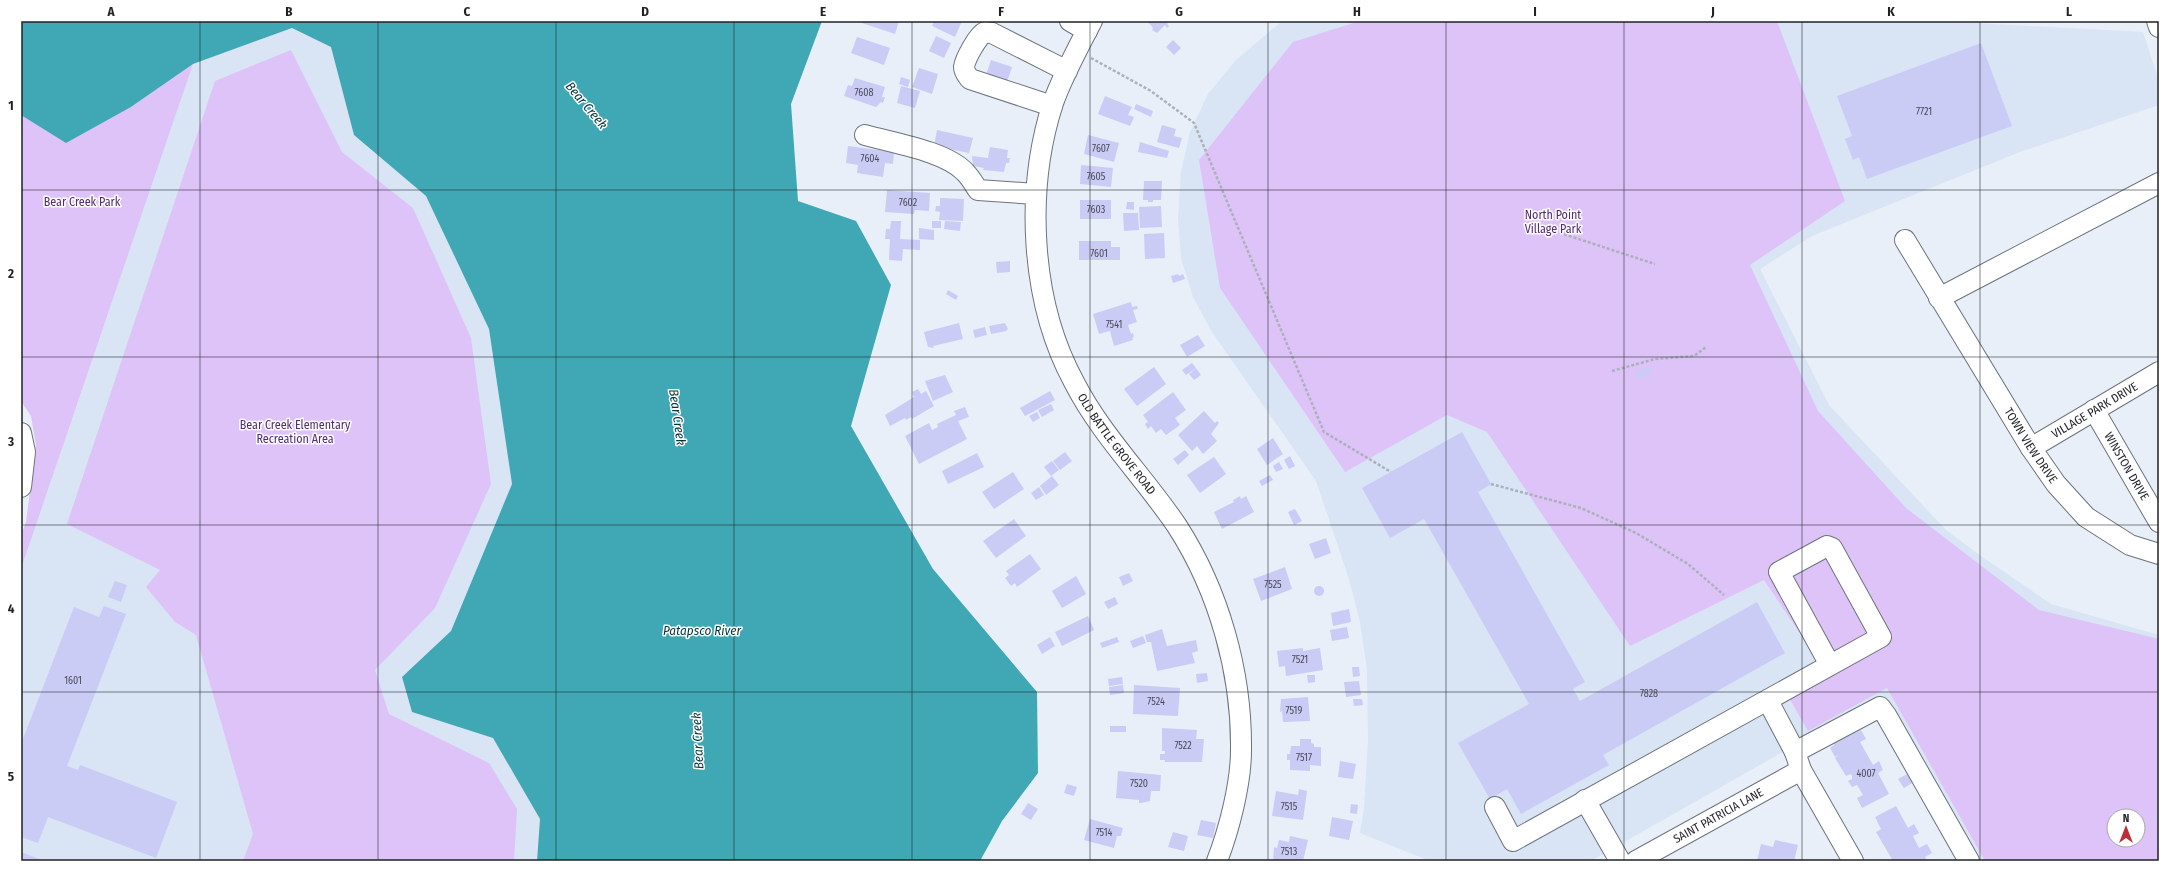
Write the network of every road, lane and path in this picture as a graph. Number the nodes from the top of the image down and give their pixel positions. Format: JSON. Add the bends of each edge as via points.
{"nodes":[{"id":1,"x":1070,"y":21,"type":"edge"},
{"id":2,"x":2157,"y":21,"type":"edge"},
{"id":3,"x":1089,"y":26,"type":"edge"},
{"id":4,"x":2159,"y":27,"type":"edge"},
{"id":5,"x":1077,"y":50,"type":"junction"},
{"id":6,"x":1067,"y":71,"type":"junction"},
{"id":7,"x":1052,"y":106,"type":"junction"},
{"id":8,"x":865,"y":135,"type":"dead end"},
{"id":9,"x":2159,"y":183,"type":"edge"},
{"id":10,"x":1036,"y":194,"type":"junction"},
{"id":11,"x":1545,"y":228,"type":"dead end"},
{"id":12,"x":1905,"y":240,"type":"dead end"},
{"id":13,"x":1656,"y":264,"type":"dead end"},
{"id":14,"x":1939,"y":298,"type":"junction"},
{"id":15,"x":1706,"y":347,"type":"dead end"},
{"id":16,"x":1612,"y":371,"type":"dead end"},
{"id":17,"x":2159,"y":372,"type":"edge"},
{"id":18,"x":2094,"y":410,"type":"junction"},
{"id":19,"x":21,"y":433,"type":"edge"},
{"id":20,"x":2031,"y":448,"type":"junction"},
{"id":21,"x":1391,"y":472,"type":"dead end"},
{"id":22,"x":1492,"y":484,"type":"dead end"},
{"id":23,"x":21,"y":487,"type":"edge"},
{"id":24,"x":2159,"y":522,"type":"edge"},
{"id":25,"x":2159,"y":554,"type":"edge"},
{"id":26,"x":1724,"y":595,"type":"dead end"},
{"id":27,"x":1830,"y":665,"type":"junction"},
{"id":28,"x":1768,"y":701,"type":"junction"},
{"id":29,"x":1798,"y":761,"type":"junction"},
{"id":30,"x":1586,"y":800,"type":"junction"},
{"id":31,"x":1495,"y":807,"type":"dead end"},
{"id":32,"x":1217,"y":861,"type":"edge"},
{"id":33,"x":1620,"y":861,"type":"edge"},
{"id":34,"x":1636,"y":861,"type":"edge"},
{"id":35,"x":1853,"y":861,"type":"edge"},
{"id":36,"x":1969,"y":861,"type":"edge"}],
"edges":[{"from":1,"to":3,"type":"street"},
{"from":2,"to":4,"type":"street"},
{"from":3,"to":5,"type":"street","name":"OLD BATTLE GROVE ROAD"},
{"from":5,"to":6,"type":"street","name":"OLD BATTLE GROVE ROAD"},
{"from":5,"to":21,"type":"path","via":[[1151,91],[1194,123],[1324,432]]},
{"from":6,"to":7,"type":"street","name":"OLD BATTLE GROVE ROAD"},
{"from":6,"to":7,"type":"street","via":[[992,33],[985,32],[979,35],[964,67],[970,79]]},
{"from":7,"to":10,"type":"street","name":"OLD BATTLE GROVE ROAD"},
{"from":8,"to":10,"type":"street","via":[[929,152],[947,160],[965,171],[978,190]]},
{"from":9,"to":14,"type":"street"},
{"from":10,"to":32,"type":"street","name":"OLD BATTLE GROVE ROAD","via":[[1042,286],[1048,315],[1066,367],[1104,429],[1192,550],[1203,571],[1233,664],[1239,711],[1240,762],[1227,828]]},
{"from":11,"to":13,"type":"path"},
{"from":12,"to":14,"type":"street","name":"TOWN VIEW DRIVE"},
{"from":14,"to":20,"type":"street","name":"TOWN VIEW DRIVE"},
{"from":15,"to":16,"type":"path","via":[[1694,356],[1656,359]]},
{"from":17,"to":18,"type":"street","name":"VILLAGE PARK DRIVE"},
{"from":18,"to":20,"type":"street","name":"VILLAGE PARK DRIVE"},
{"from":18,"to":24,"type":"street","name":"WINSTON DRIVE"},
{"from":19,"to":23,"type":"street","via":[[25,452]]},
{"from":20,"to":25,"type":"street","name":"TOWN VIEW DRIVE","via":[[2056,484],[2086,517],[2130,545]]},
{"from":22,"to":26,"type":"path","via":[[1581,508],[1636,533],[1688,564]]},
{"from":27,"to":27,"type":"street","via":[[1881,637],[1832,548],[1827,546],[1779,572]]},
{"from":27,"to":28,"type":"street"},
{"from":28,"to":29,"type":"street"},
{"from":28,"to":30,"type":"street"},
{"from":29,"to":34,"type":"street","name":"SAINT PATRICIA LANE"},
{"from":29,"to":35,"type":"street"},
{"from":29,"to":36,"type":"street","name":"SAINT PATRICIA LANE","via":[[1880,707]]},
{"from":30,"to":31,"type":"street","via":[[1513,841]]},
{"from":30,"to":33,"type":"street"}]}
